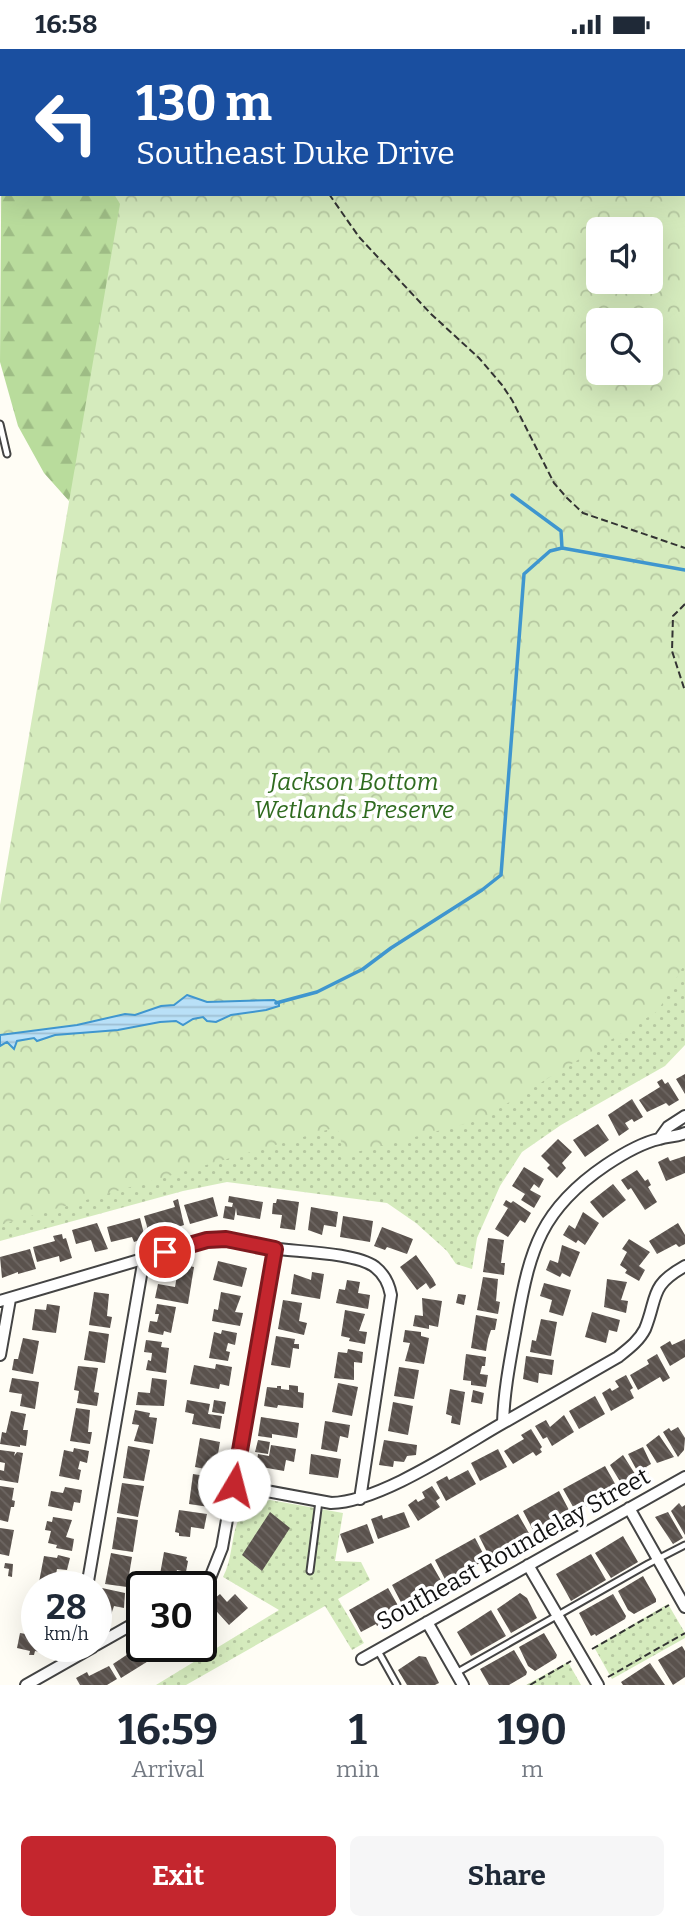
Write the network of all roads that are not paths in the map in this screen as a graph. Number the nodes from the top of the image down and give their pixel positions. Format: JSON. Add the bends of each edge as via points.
{"nodes":[{"id":1,"x":0,"y":424,"type":"edge"},
{"id":2,"x":7,"y":454,"type":"dead end"},
{"id":3,"x":685,"y":1116,"type":"edge"},
{"id":4,"x":685,"y":1133,"type":"edge"},
{"id":5,"x":660,"y":1138,"type":"junction"},
{"id":6,"x":275,"y":1249,"type":"junction"},
{"id":7,"x":144,"y":1258,"type":"junction"},
{"id":8,"x":685,"y":1266,"type":"edge"},
{"id":9,"x":5,"y":1300,"type":"edge"},
{"id":10,"x":0,"y":1355,"type":"edge"},
{"id":11,"x":503,"y":1423,"type":"junction"},
{"id":12,"x":685,"y":1477,"type":"edge"},
{"id":13,"x":234,"y":1485,"type":"junction"},
{"id":14,"x":360,"y":1499,"type":"junction"},
{"id":15,"x":319,"y":1501,"type":"junction"},
{"id":16,"x":629,"y":1508,"type":"junction"},
{"id":17,"x":685,"y":1545,"type":"edge"},
{"id":18,"x":658,"y":1559,"type":"junction"},
{"id":19,"x":528,"y":1565,"type":"junction"},
{"id":20,"x":90,"y":1571,"type":"edge"},
{"id":21,"x":214,"y":1571,"type":"edge"},
{"id":22,"x":310,"y":1571,"type":"dead end"},
{"id":23,"x":685,"y":1607,"type":"edge"},
{"id":24,"x":558,"y":1616,"type":"junction"},
{"id":25,"x":427,"y":1622,"type":"junction"},
{"id":26,"x":377,"y":1650,"type":"junction"},
{"id":27,"x":362,"y":1659,"type":"dead end"},
{"id":28,"x":61,"y":1662,"type":"edge"},
{"id":29,"x":456,"y":1673,"type":"junction"},
{"id":30,"x":26,"y":1685,"type":"edge"},
{"id":31,"x":397,"y":1685,"type":"edge"},
{"id":32,"x":463,"y":1685,"type":"edge"},
{"id":33,"x":597,"y":1685,"type":"edge"}],
"edges":[{"from":1,"to":2,"type":"lane"},
{"from":3,"to":5,"type":"street","via":[[668,1126]]},
{"from":4,"to":5,"type":"street"},
{"from":5,"to":11,"type":"street","via":[[613,1161],[577,1187],[536,1243],[527,1267],[503,1397]]},
{"from":6,"to":7,"type":"street","via":[[207,1240]]},
{"from":6,"to":13,"type":"street"},
{"from":6,"to":14,"type":"street","via":[[368,1263],[389,1285],[390,1310]]},
{"from":7,"to":9,"type":"street"},
{"from":7,"to":20,"type":"street"},
{"from":8,"to":11,"type":"street","via":[[660,1285],[635,1343]]},
{"from":9,"to":10,"type":"street"},
{"from":11,"to":14,"type":"street"},
{"from":12,"to":16,"type":"street","name":"Southeast Roundelay Street"},
{"from":13,"to":15,"type":"street"},
{"from":13,"to":21,"type":"street"},
{"from":14,"to":15,"type":"street"},
{"from":15,"to":22,"type":"lane"},
{"from":16,"to":18,"type":"street"},
{"from":16,"to":19,"type":"street","name":"Southeast Roundelay Street"},
{"from":17,"to":18,"type":"lane"},
{"from":18,"to":23,"type":"street"},
{"from":18,"to":24,"type":"lane"},
{"from":19,"to":24,"type":"street"},
{"from":19,"to":25,"type":"street","name":"Southeast Roundelay Street"},
{"from":24,"to":29,"type":"lane"},
{"from":24,"to":33,"type":"street"},
{"from":25,"to":26,"type":"street","name":"Southeast Roundelay Street"},
{"from":25,"to":29,"type":"street"},
{"from":26,"to":27,"type":"street","name":"Southeast Roundelay Street"},
{"from":26,"to":31,"type":"lane"},
{"from":28,"to":30,"type":"street"},
{"from":29,"to":32,"type":"street"}]}
